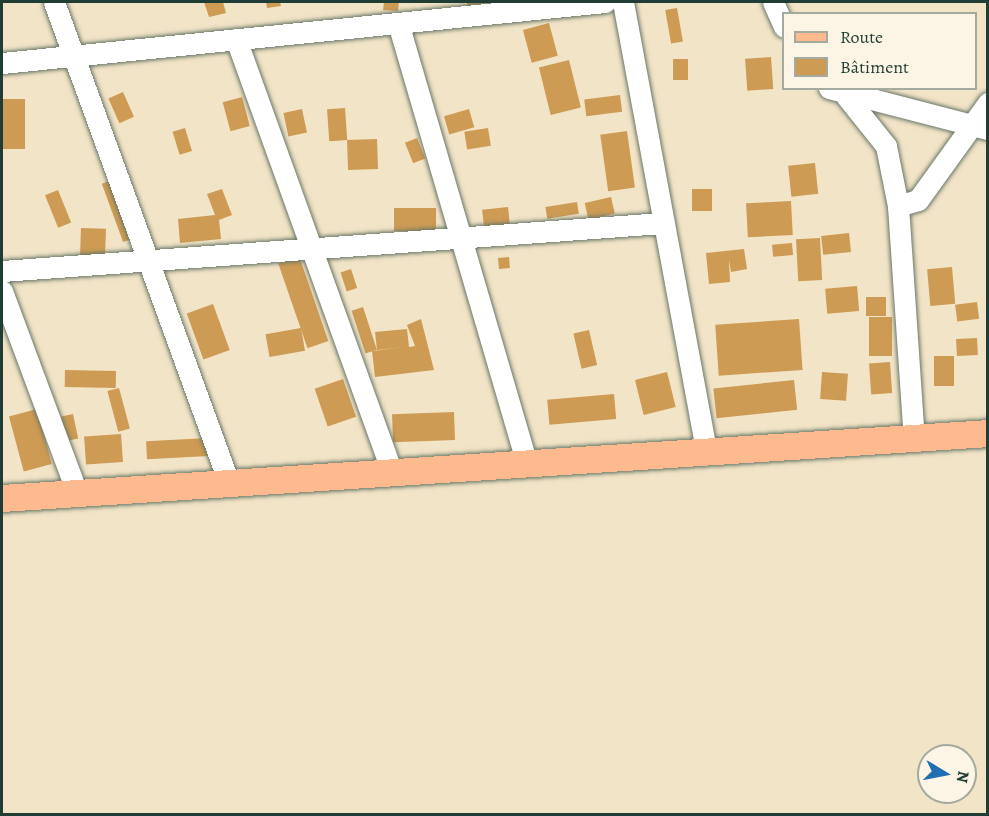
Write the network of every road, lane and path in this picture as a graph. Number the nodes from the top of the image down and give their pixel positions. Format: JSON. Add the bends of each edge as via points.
{"nodes":[{"id":1,"x":54,"y":2,"type":"edge"},
{"id":2,"x":605,"y":2,"type":"edge"},
{"id":3,"x":624,"y":2,"type":"edge"},
{"id":4,"x":773,"y":2,"type":"edge"},
{"id":5,"x":398,"y":22,"type":"junction"},
{"id":6,"x":782,"y":24,"type":"edge"},
{"id":7,"x":236,"y":39,"type":"junction"},
{"id":8,"x":74,"y":56,"type":"junction"},
{"id":9,"x":2,"y":63,"type":"edge"},
{"id":10,"x":838,"y":92,"type":"edge"},
{"id":11,"x":987,"y":103,"type":"edge"},
{"id":12,"x":980,"y":126,"type":"edge"},
{"id":13,"x":898,"y":206,"type":"junction"},
{"id":14,"x":662,"y":223,"type":"junction"},
{"id":15,"x":463,"y":237,"type":"junction"},
{"id":16,"x":311,"y":249,"type":"junction"},
{"id":17,"x":148,"y":260,"type":"junction"},
{"id":18,"x":2,"y":271,"type":"edge"},
{"id":19,"x":2,"y":291,"type":"edge"},
{"id":20,"x":987,"y":434,"type":"edge"},
{"id":21,"x":914,"y":438,"type":"junction"},
{"id":22,"x":706,"y":451,"type":"junction"},
{"id":23,"x":527,"y":463,"type":"junction"},
{"id":24,"x":392,"y":472,"type":"junction"},
{"id":25,"x":229,"y":483,"type":"junction"},
{"id":26,"x":77,"y":493,"type":"junction"},
{"id":27,"x":2,"y":498,"type":"edge"}],
"edges":[{"from":1,"to":8,"type":"street"},
{"from":2,"to":5,"type":"street"},
{"from":3,"to":14,"type":"street"},
{"from":4,"to":6,"type":"street"},
{"from":5,"to":7,"type":"street"},
{"from":5,"to":15,"type":"street"},
{"from":7,"to":8,"type":"street"},
{"from":7,"to":16,"type":"street"},
{"from":8,"to":9,"type":"street"},
{"from":8,"to":17,"type":"street"},
{"from":10,"to":12,"type":"street"},
{"from":10,"to":13,"type":"street","via":[[886,146]]},
{"from":11,"to":12,"type":"street"},
{"from":12,"to":13,"type":"street","via":[[918,200]]},
{"from":13,"to":21,"type":"street"},
{"from":14,"to":15,"type":"street"},
{"from":14,"to":22,"type":"street"},
{"from":15,"to":16,"type":"street"},
{"from":15,"to":23,"type":"street"},
{"from":16,"to":17,"type":"street"},
{"from":16,"to":24,"type":"street"},
{"from":17,"to":18,"type":"street"},
{"from":17,"to":25,"type":"street"},
{"from":19,"to":26,"type":"street"},
{"from":20,"to":21,"type":"main road"},
{"from":21,"to":22,"type":"main road"},
{"from":22,"to":23,"type":"main road"},
{"from":23,"to":24,"type":"main road"},
{"from":24,"to":25,"type":"main road"},
{"from":25,"to":26,"type":"main road"},
{"from":26,"to":27,"type":"main road"}]}
